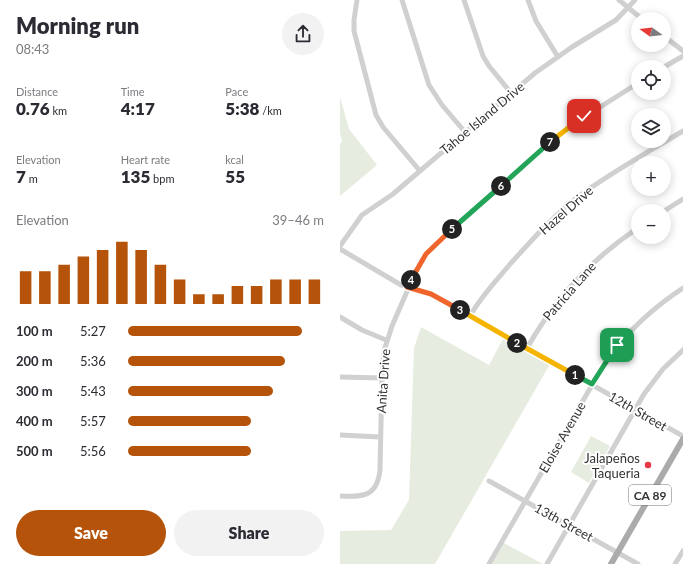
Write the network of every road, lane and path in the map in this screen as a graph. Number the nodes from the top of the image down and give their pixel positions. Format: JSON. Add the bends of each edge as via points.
{"nodes":[{"id":1,"x":357,"y":0,"type":"edge"},
{"id":2,"x":402,"y":0,"type":"edge"},
{"id":3,"x":464,"y":0,"type":"edge"},
{"id":4,"x":528,"y":0,"type":"edge"},
{"id":5,"x":618,"y":0,"type":"edge"},
{"id":6,"x":635,"y":0,"type":"edge"},
{"id":7,"x":628,"y":8,"type":"junction"},
{"id":8,"x":633,"y":12,"type":"edge"},
{"id":9,"x":671,"y":42,"type":"edge"},
{"id":10,"x":683,"y":51,"type":"edge"},
{"id":11,"x":558,"y":56,"type":"junction"},
{"id":12,"x":683,"y":56,"type":"edge"},
{"id":13,"x":671,"y":63,"type":"edge"},
{"id":14,"x":631,"y":87,"type":"edge"},
{"id":15,"x":511,"y":93,"type":"junction"},
{"id":16,"x":683,"y":131,"type":"edge"},
{"id":17,"x":465,"y":132,"type":"junction"},
{"id":18,"x":420,"y":171,"type":"junction"},
{"id":19,"x":683,"y":199,"type":"edge"},
{"id":20,"x":671,"y":207,"type":"edge"},
{"id":21,"x":631,"y":233,"type":"edge"},
{"id":22,"x":340,"y":248,"type":"edge"},
{"id":23,"x":407,"y":287,"type":"junction"},
{"id":24,"x":683,"y":288,"type":"edge"},
{"id":25,"x":470,"y":316,"type":"junction"},
{"id":26,"x":340,"y":317,"type":"edge"},
{"id":27,"x":386,"y":340,"type":"junction"},
{"id":28,"x":527,"y":348,"type":"junction"},
{"id":29,"x":683,"y":350,"type":"edge"},
{"id":30,"x":340,"y":377,"type":"edge"},
{"id":31,"x":382,"y":378,"type":"junction"},
{"id":32,"x":592,"y":384,"type":"junction"},
{"id":33,"x":635,"y":409,"type":"junction"},
{"id":34,"x":340,"y":435,"type":"edge"},
{"id":35,"x":683,"y":437,"type":"edge"},
{"id":36,"x":380,"y":438,"type":"junction"},
{"id":37,"x":489,"y":481,"type":"dead end"},
{"id":38,"x":340,"y":496,"type":"edge"},
{"id":39,"x":525,"y":501,"type":"junction"},
{"id":40,"x":568,"y":525,"type":"junction"},
{"id":41,"x":683,"y":551,"type":"edge"},
{"id":42,"x":618,"y":553,"type":"junction"},
{"id":43,"x":489,"y":564,"type":"edge"},
{"id":44,"x":547,"y":564,"type":"edge"},
{"id":45,"x":611,"y":564,"type":"edge"},
{"id":46,"x":638,"y":564,"type":"edge"},
{"id":47,"x":675,"y":564,"type":"edge"}],
"edges":[{"from":1,"to":18,"type":"street","via":[[354,31],[376,115],[383,128]]},
{"from":2,"to":17,"type":"street","via":[[429,85]]},
{"from":3,"to":15,"type":"street","via":[[483,56]]},
{"from":4,"to":11,"type":"street","via":[[536,21]]},
{"from":5,"to":7,"type":"street"},
{"from":6,"to":7,"type":"street","name":"Tahoe Island Drive"},
{"from":7,"to":8,"type":"street"},
{"from":7,"to":11,"type":"street","name":"Tahoe Island Drive","via":[[616,20]]},
{"from":9,"to":10,"type":"street"},
{"from":11,"to":15,"type":"street","name":"Tahoe Island Drive"},
{"from":12,"to":13,"type":"street"},
{"from":14,"to":23,"type":"street","name":"Anita Drive","via":[[572,125],[432,247]]},
{"from":15,"to":17,"type":"street","name":"Tahoe Island Drive"},
{"from":16,"to":25,"type":"street","name":"Hazel Drive","via":[[618,170],[560,211],[495,282]]},
{"from":17,"to":18,"type":"street","name":"Tahoe Island Drive"},
{"from":18,"to":22,"type":"street","name":"Tahoe Island Drive","via":[[393,194],[362,215]]},
{"from":19,"to":20,"type":"street"},
{"from":21,"to":28,"type":"street","name":"Patricia Lane","via":[[578,277],[548,314]]},
{"from":22,"to":23,"type":"street","name":"12th Street"},
{"from":23,"to":25,"type":"street","name":"12th Street","via":[[431,294]]},
{"from":23,"to":27,"type":"street","name":"Anita Drive"},
{"from":24,"to":32,"type":"street","name":"Eloise Avenue","via":[[658,306],[627,335],[607,359]]},
{"from":25,"to":28,"type":"street","name":"12th Street"},
{"from":26,"to":27,"type":"street"},
{"from":27,"to":31,"type":"street","name":"Anita Drive"},
{"from":28,"to":32,"type":"street","name":"12th Street"},
{"from":29,"to":33,"type":"street","via":[[656,377]]},
{"from":30,"to":31,"type":"street"},
{"from":31,"to":36,"type":"street","name":"Anita Drive"},
{"from":32,"to":33,"type":"street","name":"12th Street"},
{"from":32,"to":39,"type":"street","name":"Eloise Avenue"},
{"from":33,"to":35,"type":"street","name":"12th Street"},
{"from":33,"to":40,"type":"street"},
{"from":34,"to":36,"type":"street"},
{"from":35,"to":42,"type":"main road","number":"CA 89"},
{"from":36,"to":38,"type":"street","name":"Anita Drive","via":[[379,477],[374,490],[363,496]]},
{"from":37,"to":39,"type":"street","name":"13th Street"},
{"from":39,"to":40,"type":"street","name":"13th Street"},
{"from":39,"to":43,"type":"street","name":"Eloise Avenue"},
{"from":40,"to":42,"type":"street","name":"13th Street"},
{"from":40,"to":44,"type":"street"},
{"from":41,"to":47,"type":"street"},
{"from":42,"to":45,"type":"main road","number":"CA 89"},
{"from":42,"to":46,"type":"street","name":"13th Street"}]}
